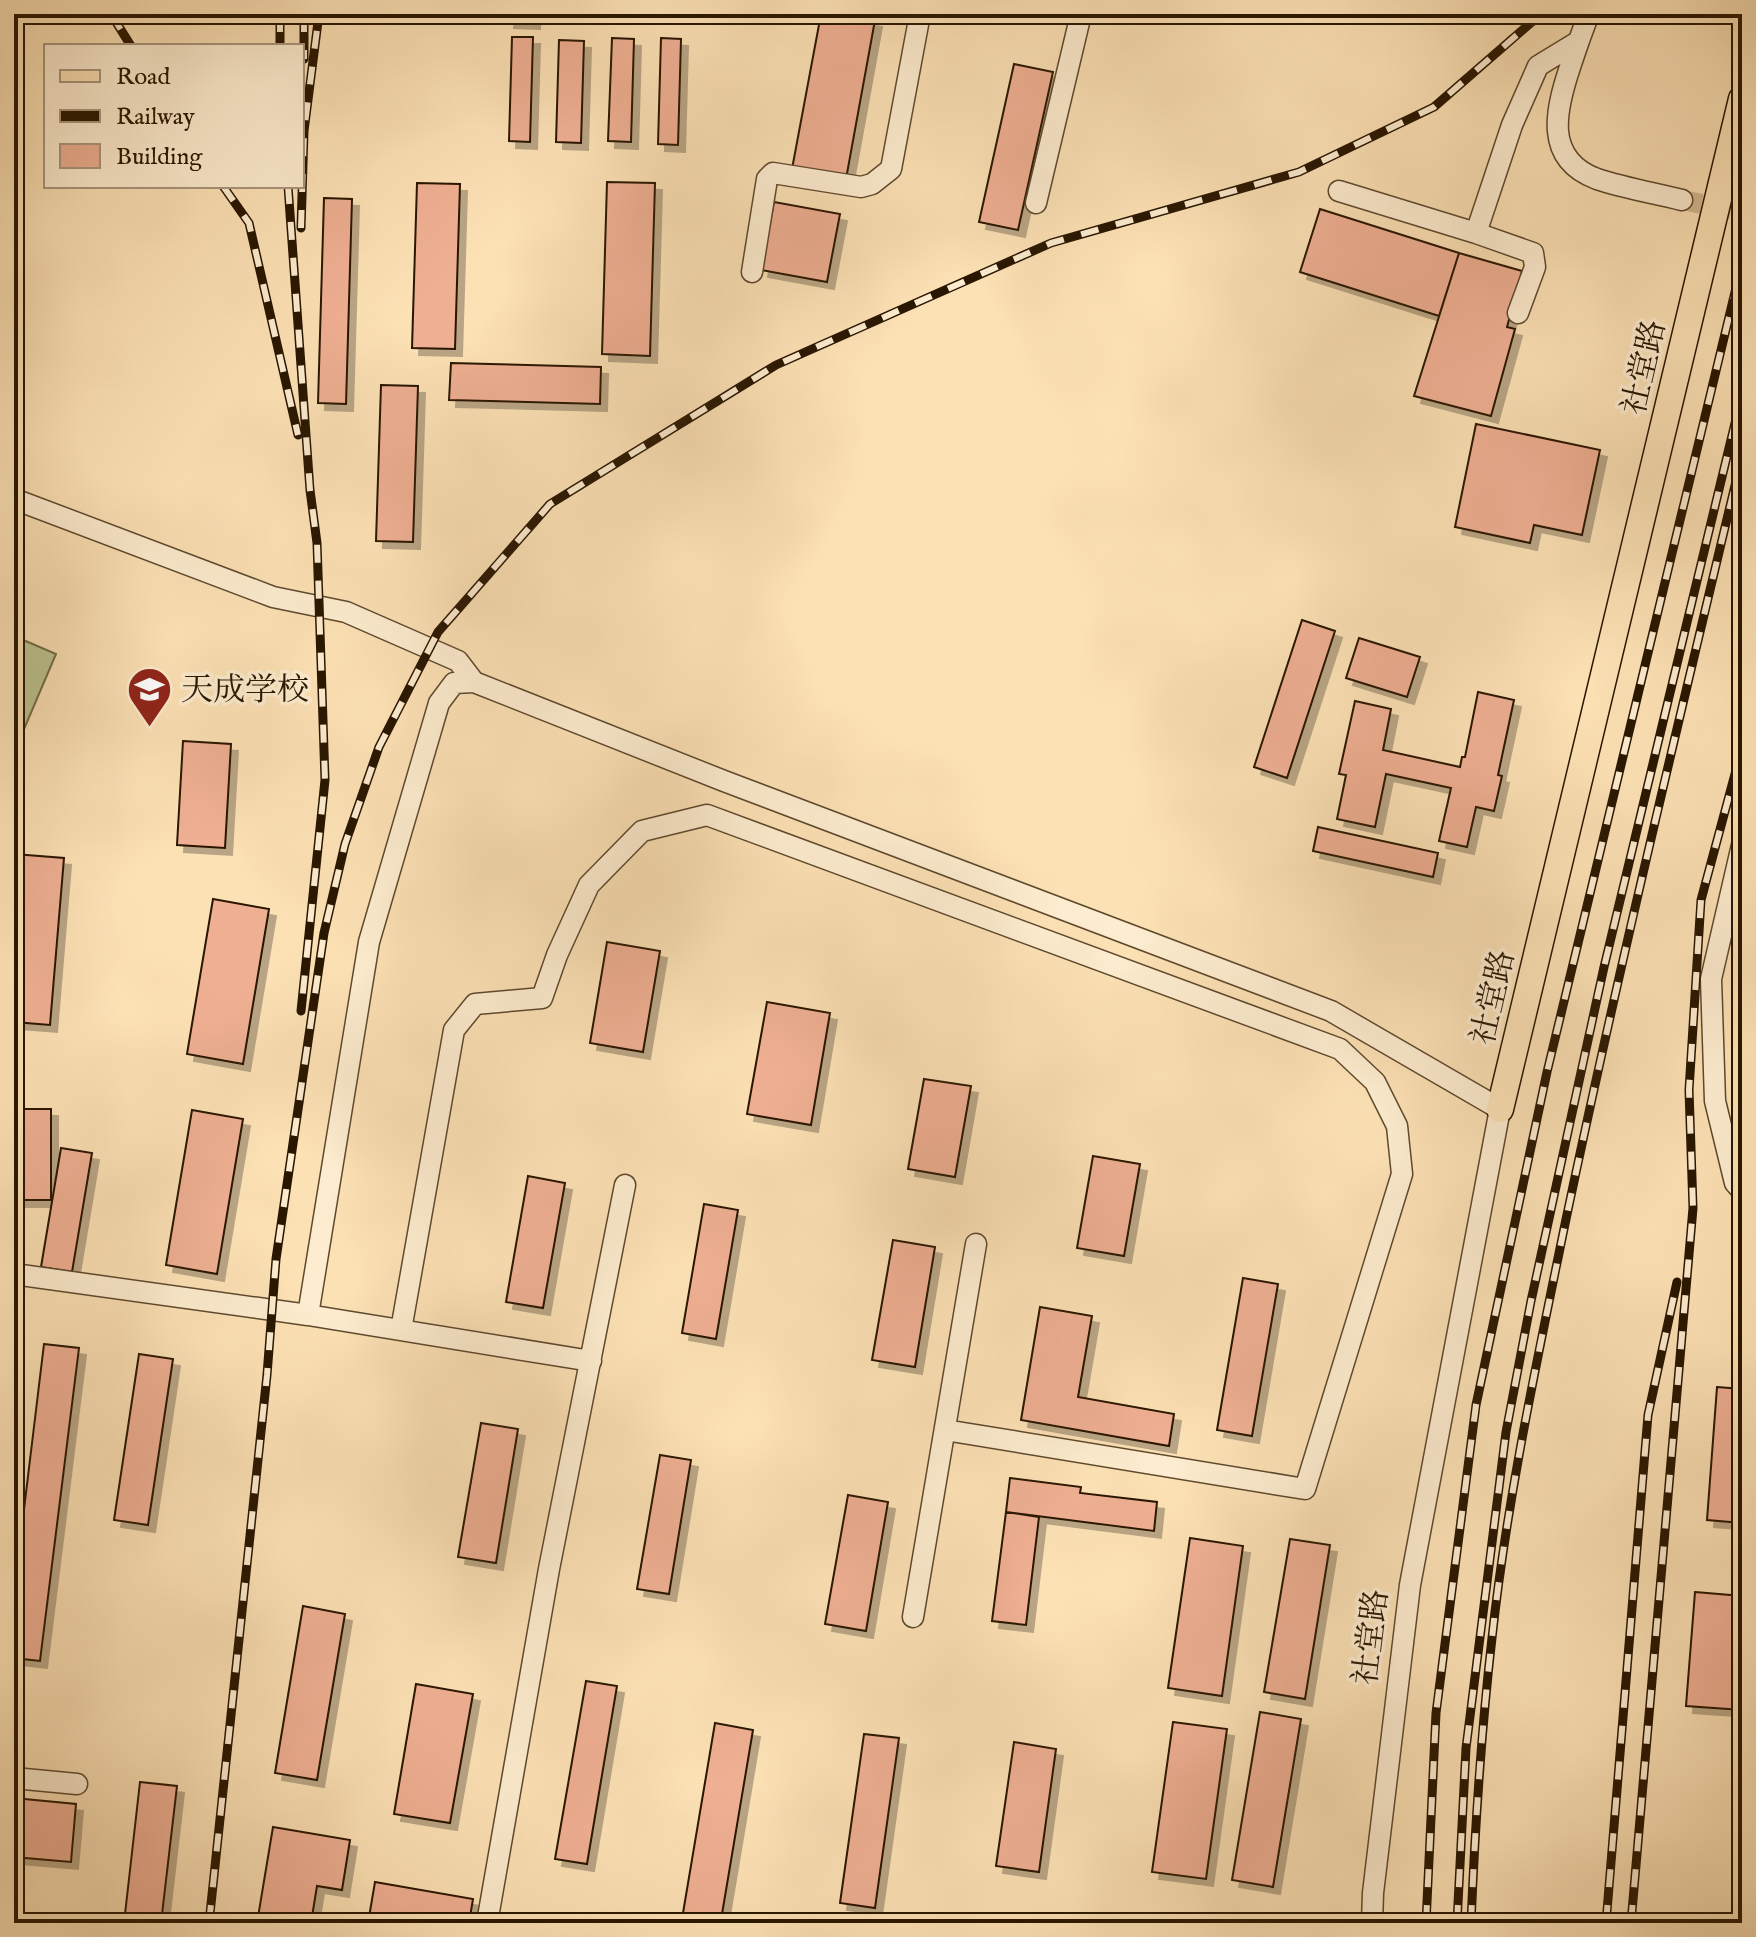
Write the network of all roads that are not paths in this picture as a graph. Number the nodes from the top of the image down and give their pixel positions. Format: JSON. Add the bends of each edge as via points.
{"nodes":[{"id":1,"x":920,"y":14,"type":"edge"},
{"id":2,"x":1081,"y":14,"type":"edge"},
{"id":3,"x":1589,"y":14,"type":"edge"},
{"id":4,"x":1579,"y":41,"type":"junction"},
{"id":5,"x":1742,"y":99,"type":"edge"},
{"id":6,"x":1339,"y":191,"type":"dead end"},
{"id":7,"x":1682,"y":200,"type":"tunnel mouth"},
{"id":8,"x":1036,"y":203,"type":"dead end"},
{"id":9,"x":1476,"y":233,"type":"junction"},
{"id":10,"x":752,"y":272,"type":"dead end"},
{"id":11,"x":1518,"y":313,"type":"dead end"},
{"id":12,"x":14,"y":499,"type":"edge"},
{"id":13,"x":474,"y":682,"type":"junction"},
{"id":14,"x":1742,"y":845,"type":"edge"},
{"id":15,"x":1500,"y":1109,"type":"junction"},
{"id":16,"x":625,"y":1185,"type":"dead end"},
{"id":17,"x":1742,"y":1191,"type":"edge"},
{"id":18,"x":976,"y":1244,"type":"dead end"},
{"id":19,"x":14,"y":1274,"type":"edge"},
{"id":20,"x":308,"y":1315,"type":"junction"},
{"id":21,"x":401,"y":1330,"type":"junction"},
{"id":22,"x":591,"y":1361,"type":"junction"},
{"id":23,"x":945,"y":1430,"type":"junction"},
{"id":24,"x":913,"y":1617,"type":"dead end"},
{"id":25,"x":14,"y":1778,"type":"edge"},
{"id":26,"x":77,"y":1784,"type":"dead end"},
{"id":27,"x":487,"y":1923,"type":"edge"},
{"id":28,"x":1372,"y":1923,"type":"edge"}],
"edges":[{"from":1,"to":10,"type":"street","via":[[891,169],[861,187],[773,173],[767,179]]},
{"from":2,"to":8,"type":"street"},
{"from":3,"to":4,"type":"street"},
{"from":4,"to":7,"type":"street","via":[[1558,105],[1556,132],[1563,150],[1575,166],[1595,178]]},
{"from":4,"to":9,"type":"street","via":[[1538,66]]},
{"from":5,"to":15,"type":"main road","name":"社堂路"},
{"from":6,"to":9,"type":"street"},
{"from":9,"to":11,"type":"street","via":[[1533,253],[1535,267]]},
{"from":12,"to":13,"type":"street","via":[[273,597],[346,612],[458,661]]},
{"from":13,"to":15,"type":"street","via":[[1331,1011]]},
{"from":13,"to":20,"type":"street","via":[[454,683],[439,703],[369,942]]},
{"from":14,"to":17,"type":"street","via":[[1711,979],[1715,1101],[1735,1183]]},
{"from":15,"to":28,"type":"street","name":"社堂路","via":[[1410,1585]]},
{"from":16,"to":22,"type":"street"},
{"from":18,"to":23,"type":"street"},
{"from":19,"to":20,"type":"street"},
{"from":20,"to":21,"type":"street"},
{"from":21,"to":22,"type":"street"},
{"from":21,"to":23,"type":"street","via":[[454,1030],[475,1004],[542,998],[589,885],[642,831],[707,815],[1340,1049],[1375,1082],[1397,1126],[1402,1174],[1305,1489]]},
{"from":22,"to":27,"type":"street"},
{"from":23,"to":24,"type":"street"},
{"from":25,"to":26,"type":"street"}]}
